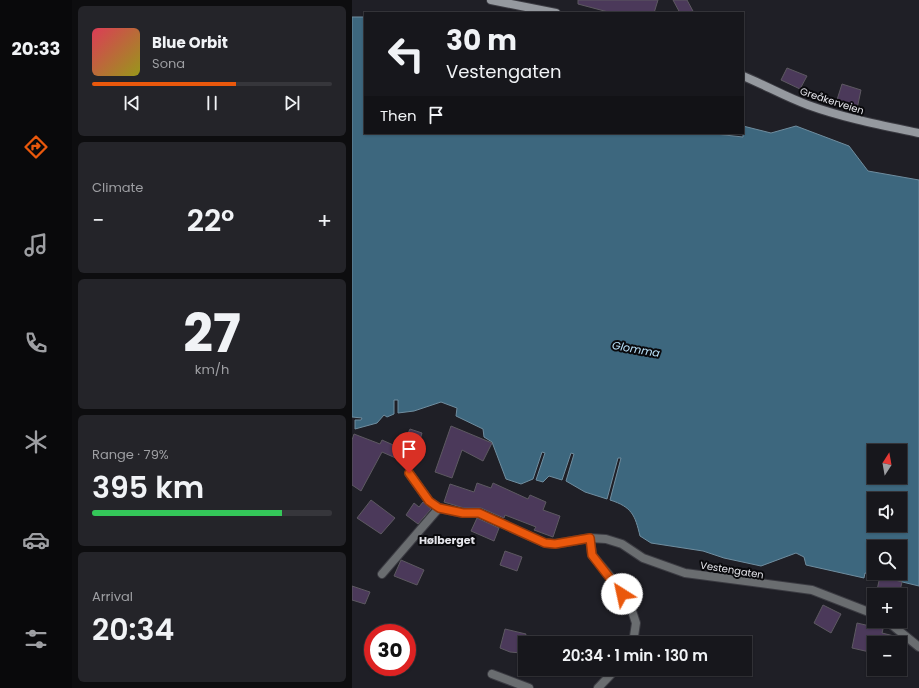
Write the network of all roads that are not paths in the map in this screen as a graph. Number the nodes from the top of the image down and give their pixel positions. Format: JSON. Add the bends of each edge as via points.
{"nodes":[{"id":1,"x":491,"y":0,"type":"edge"},
{"id":2,"x":505,"y":1,"type":"edge"},
{"id":3,"x":552,"y":12,"type":"edge"},
{"id":4,"x":744,"y":76,"type":"edge"},
{"id":5,"x":919,"y":133,"type":"edge"},
{"id":6,"x":409,"y":473,"type":"dead end"},
{"id":7,"x":439,"y":508,"type":"junction"},
{"id":8,"x":590,"y":538,"type":"junction"},
{"id":9,"x":382,"y":574,"type":"dead end"},
{"id":10,"x":867,"y":611,"type":"edge"},
{"id":11,"x":896,"y":628,"type":"edge"},
{"id":12,"x":634,"y":636,"type":"edge"},
{"id":13,"x":919,"y":648,"type":"edge"},
{"id":14,"x":492,"y":674,"type":"dead end"},
{"id":15,"x":609,"y":676,"type":"edge"},
{"id":16,"x":529,"y":688,"type":"edge"},
{"id":17,"x":598,"y":688,"type":"edge"}],
"edges":[{"from":1,"to":2,"type":"main road"},
{"from":2,"to":3,"type":"main road"},
{"from":4,"to":5,"type":"main road","name":"Greåkerveien","via":[[806,104],[867,123]]},
{"from":6,"to":7,"type":"street","via":[[429,501]]},
{"from":7,"to":8,"type":"street","name":"Vestengaten","via":[[479,513],[545,543],[555,544]]},
{"from":7,"to":9,"type":"street"},
{"from":8,"to":10,"type":"street","name":"Vestengaten","via":[[622,544],[643,558],[685,573],[812,590]]},
{"from":8,"to":12,"type":"street","via":[[592,555],[614,581],[631,608],[636,623]]},
{"from":11,"to":13,"type":"street"},
{"from":14,"to":16,"type":"street"},
{"from":15,"to":17,"type":"street"}]}
